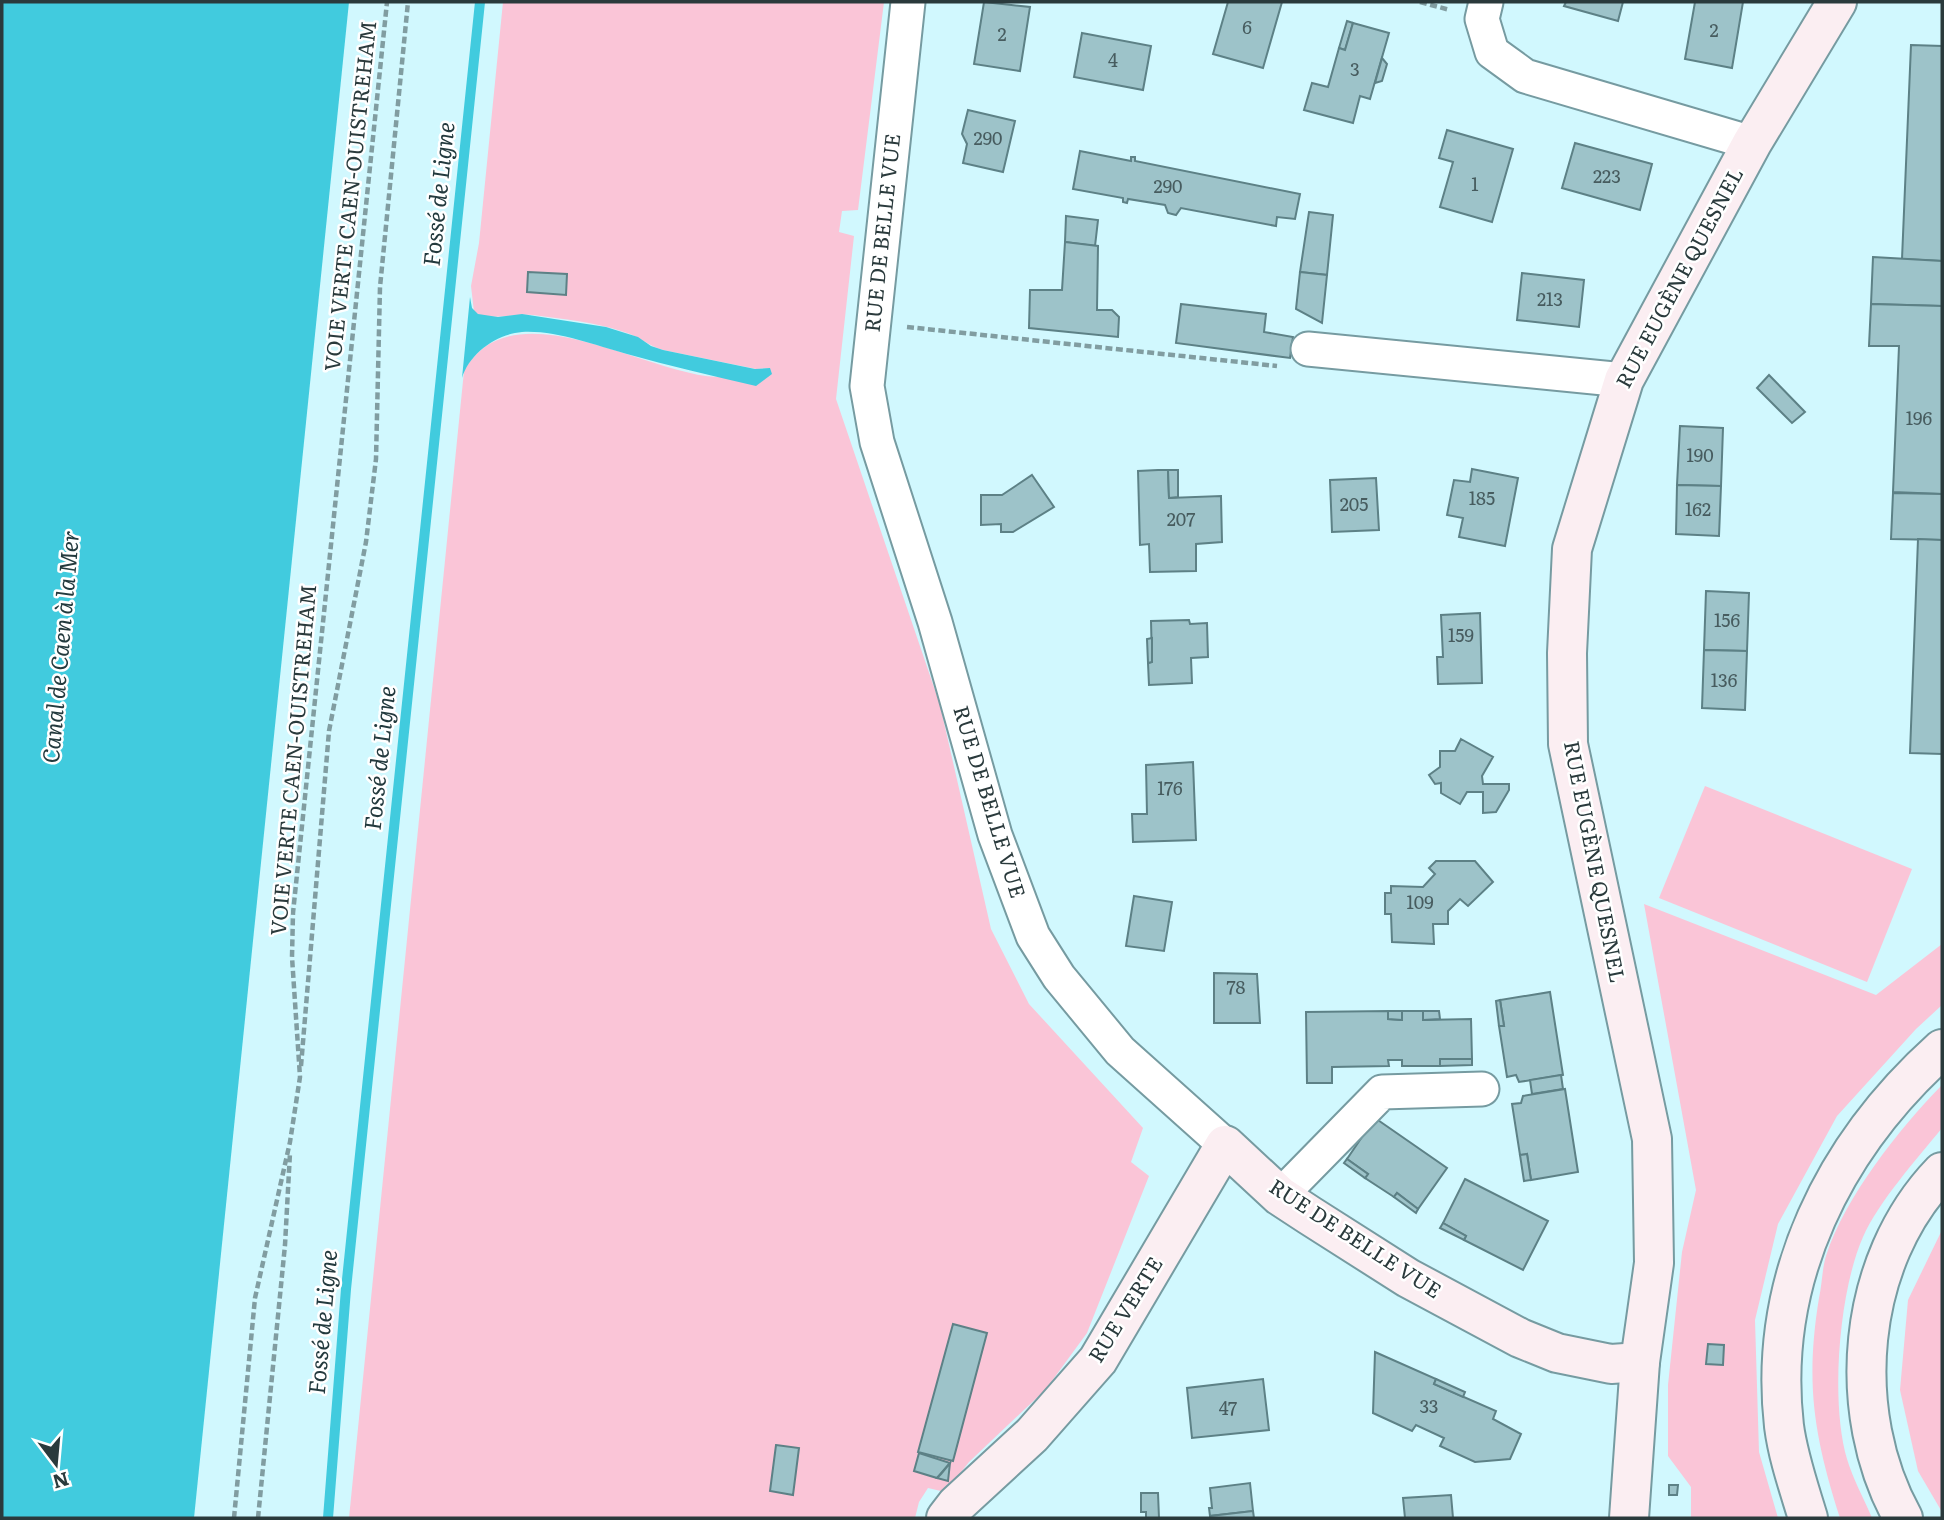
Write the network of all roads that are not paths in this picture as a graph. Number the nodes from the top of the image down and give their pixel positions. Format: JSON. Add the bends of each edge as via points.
{"nodes":[{"id":1,"x":908,"y":2,"type":"edge"},
{"id":2,"x":1486,"y":2,"type":"edge"},
{"id":3,"x":1837,"y":2,"type":"edge"},
{"id":4,"x":1752,"y":143,"type":"junction"},
{"id":5,"x":1308,"y":349,"type":"road end"},
{"id":6,"x":1624,"y":380,"type":"junction"},
{"id":7,"x":1942,"y":1049,"type":"edge"},
{"id":8,"x":1482,"y":1090,"type":"dead end"},
{"id":9,"x":1225,"y":1146,"type":"junction"},
{"id":10,"x":1942,"y":1172,"type":"edge"},
{"id":11,"x":1280,"y":1196,"type":"junction"},
{"id":12,"x":1640,"y":1362,"type":"junction"},
{"id":13,"x":946,"y":1518,"type":"edge"},
{"id":14,"x":1629,"y":1518,"type":"edge"},
{"id":15,"x":1808,"y":1518,"type":"edge"},
{"id":16,"x":1903,"y":1518,"type":"edge"}],
"edges":[{"from":1,"to":9,"type":"street","name":"RUE DE BELLE VUE","via":[[867,386],[877,442],[935,622],[995,835],[1033,936],[1059,977],[1120,1051]]},
{"from":2,"to":4,"type":"street","via":[[1482,19],[1492,52],[1525,76]]},
{"from":3,"to":4,"type":"street","name":"RUE EUGÈNE QUESNEL"},
{"from":4,"to":6,"type":"street","name":"RUE EUGÈNE QUESNEL"},
{"from":5,"to":6,"type":"street"},
{"from":6,"to":12,"type":"street","name":"RUE EUGÈNE QUESNEL","via":[[1572,548],[1568,744],[1652,1139],[1654,1263]]},
{"from":7,"to":15,"type":"street","via":[[1905,1082],[1872,1121],[1824,1200],[1797,1270],[1782,1389],[1784,1427]]},
{"from":8,"to":11,"type":"street","via":[[1382,1092]]},
{"from":9,"to":11,"type":"street","name":"RUE DE BELLE VUE"},
{"from":9,"to":13,"type":"street","name":"RUE VERTE","via":[[1098,1360],[1032,1435]]},
{"from":10,"to":16,"type":"street","via":[[1909,1218],[1882,1269],[1872,1315],[1869,1414],[1877,1457]]},
{"from":11,"to":12,"type":"street","name":"RUE DE BELLE VUE","via":[[1408,1278],[1520,1339],[1556,1353],[1611,1364]]},
{"from":12,"to":14,"type":"street","name":"RUE EUGÈNE QUESNEL"}]}
